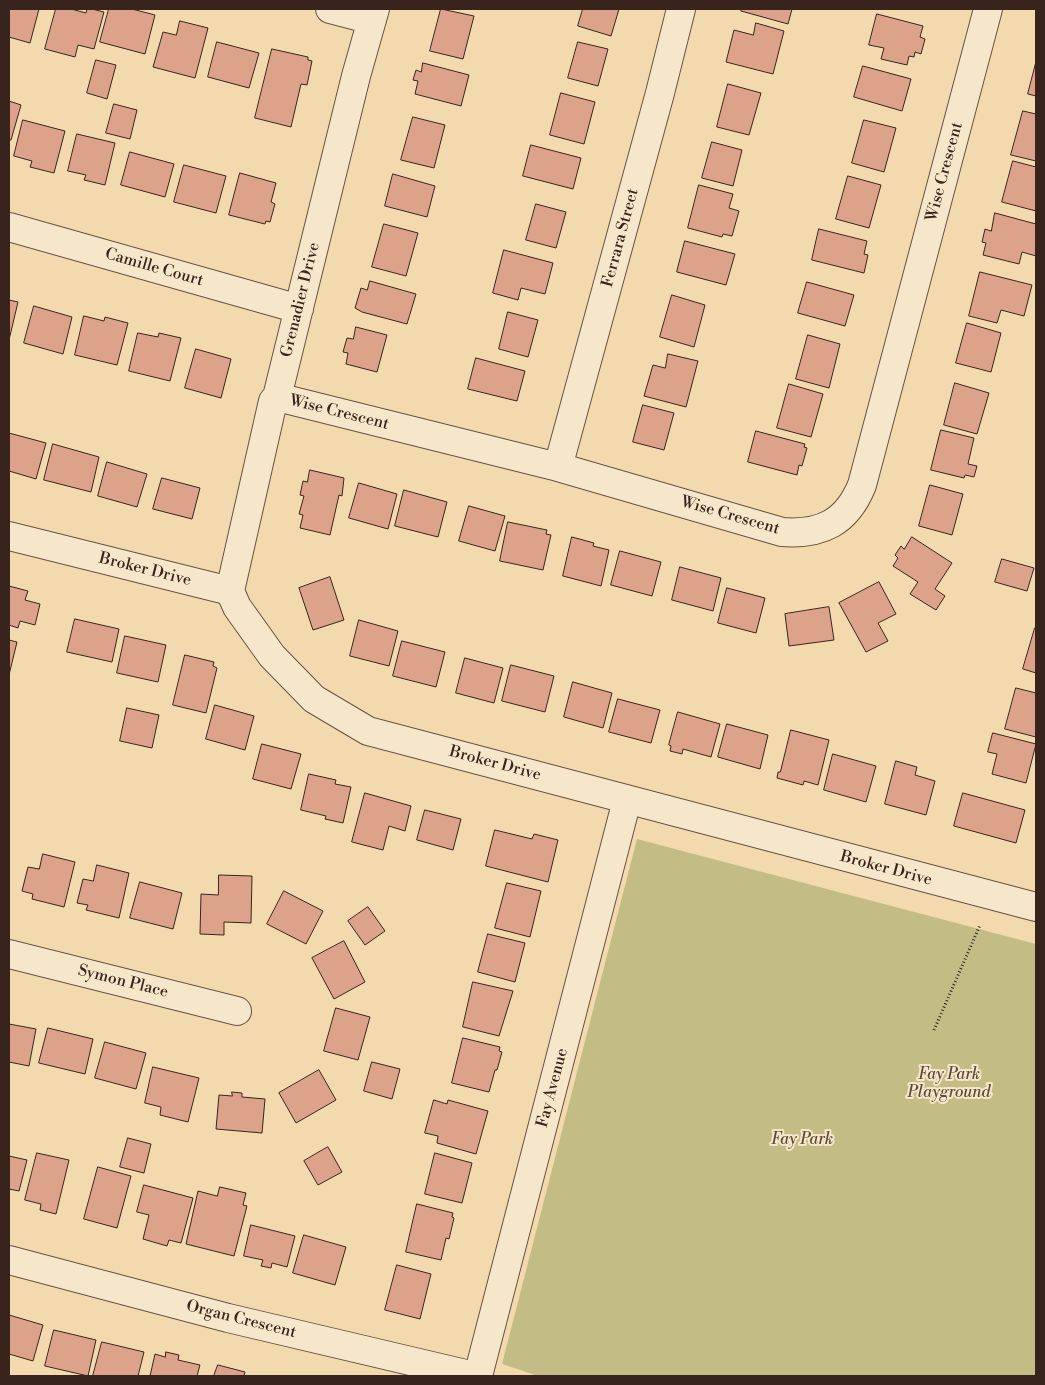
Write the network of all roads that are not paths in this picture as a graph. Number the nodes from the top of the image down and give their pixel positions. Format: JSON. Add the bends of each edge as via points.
{"nodes":[{"id":1,"x":330,"y":9,"type":"edge"},
{"id":2,"x":681,"y":9,"type":"edge"},
{"id":3,"x":988,"y":9,"type":"edge"},
{"id":4,"x":374,"y":14,"type":"edge"},
{"id":5,"x":9,"y":227,"type":"edge"},
{"id":6,"x":299,"y":309,"type":"junction"},
{"id":7,"x":277,"y":397,"type":"junction"},
{"id":8,"x":558,"y":467,"type":"junction"},
{"id":9,"x":9,"y":536,"type":"edge"},
{"id":10,"x":230,"y":590,"type":"junction"},
{"id":11,"x":627,"y":800,"type":"junction"},
{"id":12,"x":1036,"y":907,"type":"edge"},
{"id":13,"x":9,"y":954,"type":"edge"},
{"id":14,"x":237,"y":1011,"type":"dead end"},
{"id":15,"x":9,"y":1260,"type":"edge"},
{"id":16,"x":474,"y":1376,"type":"edge"},
{"id":17,"x":478,"y":1376,"type":"edge"}],
"edges":[{"from":1,"to":4,"type":"street"},
{"from":2,"to":8,"type":"street","name":"Ferrara Street"},
{"from":3,"to":8,"type":"street","name":"Wise Crescent","via":[[862,485],[846,513],[828,526],[812,531],[782,532]]},
{"from":4,"to":6,"type":"street","name":"Grenadier Drive"},
{"from":5,"to":6,"type":"street","name":"Camille Court"},
{"from":6,"to":7,"type":"street","name":"Grenadier Drive"},
{"from":7,"to":8,"type":"street","name":"Wise Crescent"},
{"from":7,"to":10,"type":"street","name":"Grenadier Drive"},
{"from":9,"to":10,"type":"street","name":"Broker Drive"},
{"from":10,"to":11,"type":"street","name":"Broker Drive","via":[[237,607],[272,656],[314,699],[368,731]]},
{"from":11,"to":12,"type":"street","name":"Broker Drive"},
{"from":11,"to":17,"type":"street","name":"Fay Avenue"},
{"from":13,"to":14,"type":"street","name":"Symon Place"},
{"from":15,"to":16,"type":"street","name":"Organ Crescent","via":[[228,1318]]}]}
